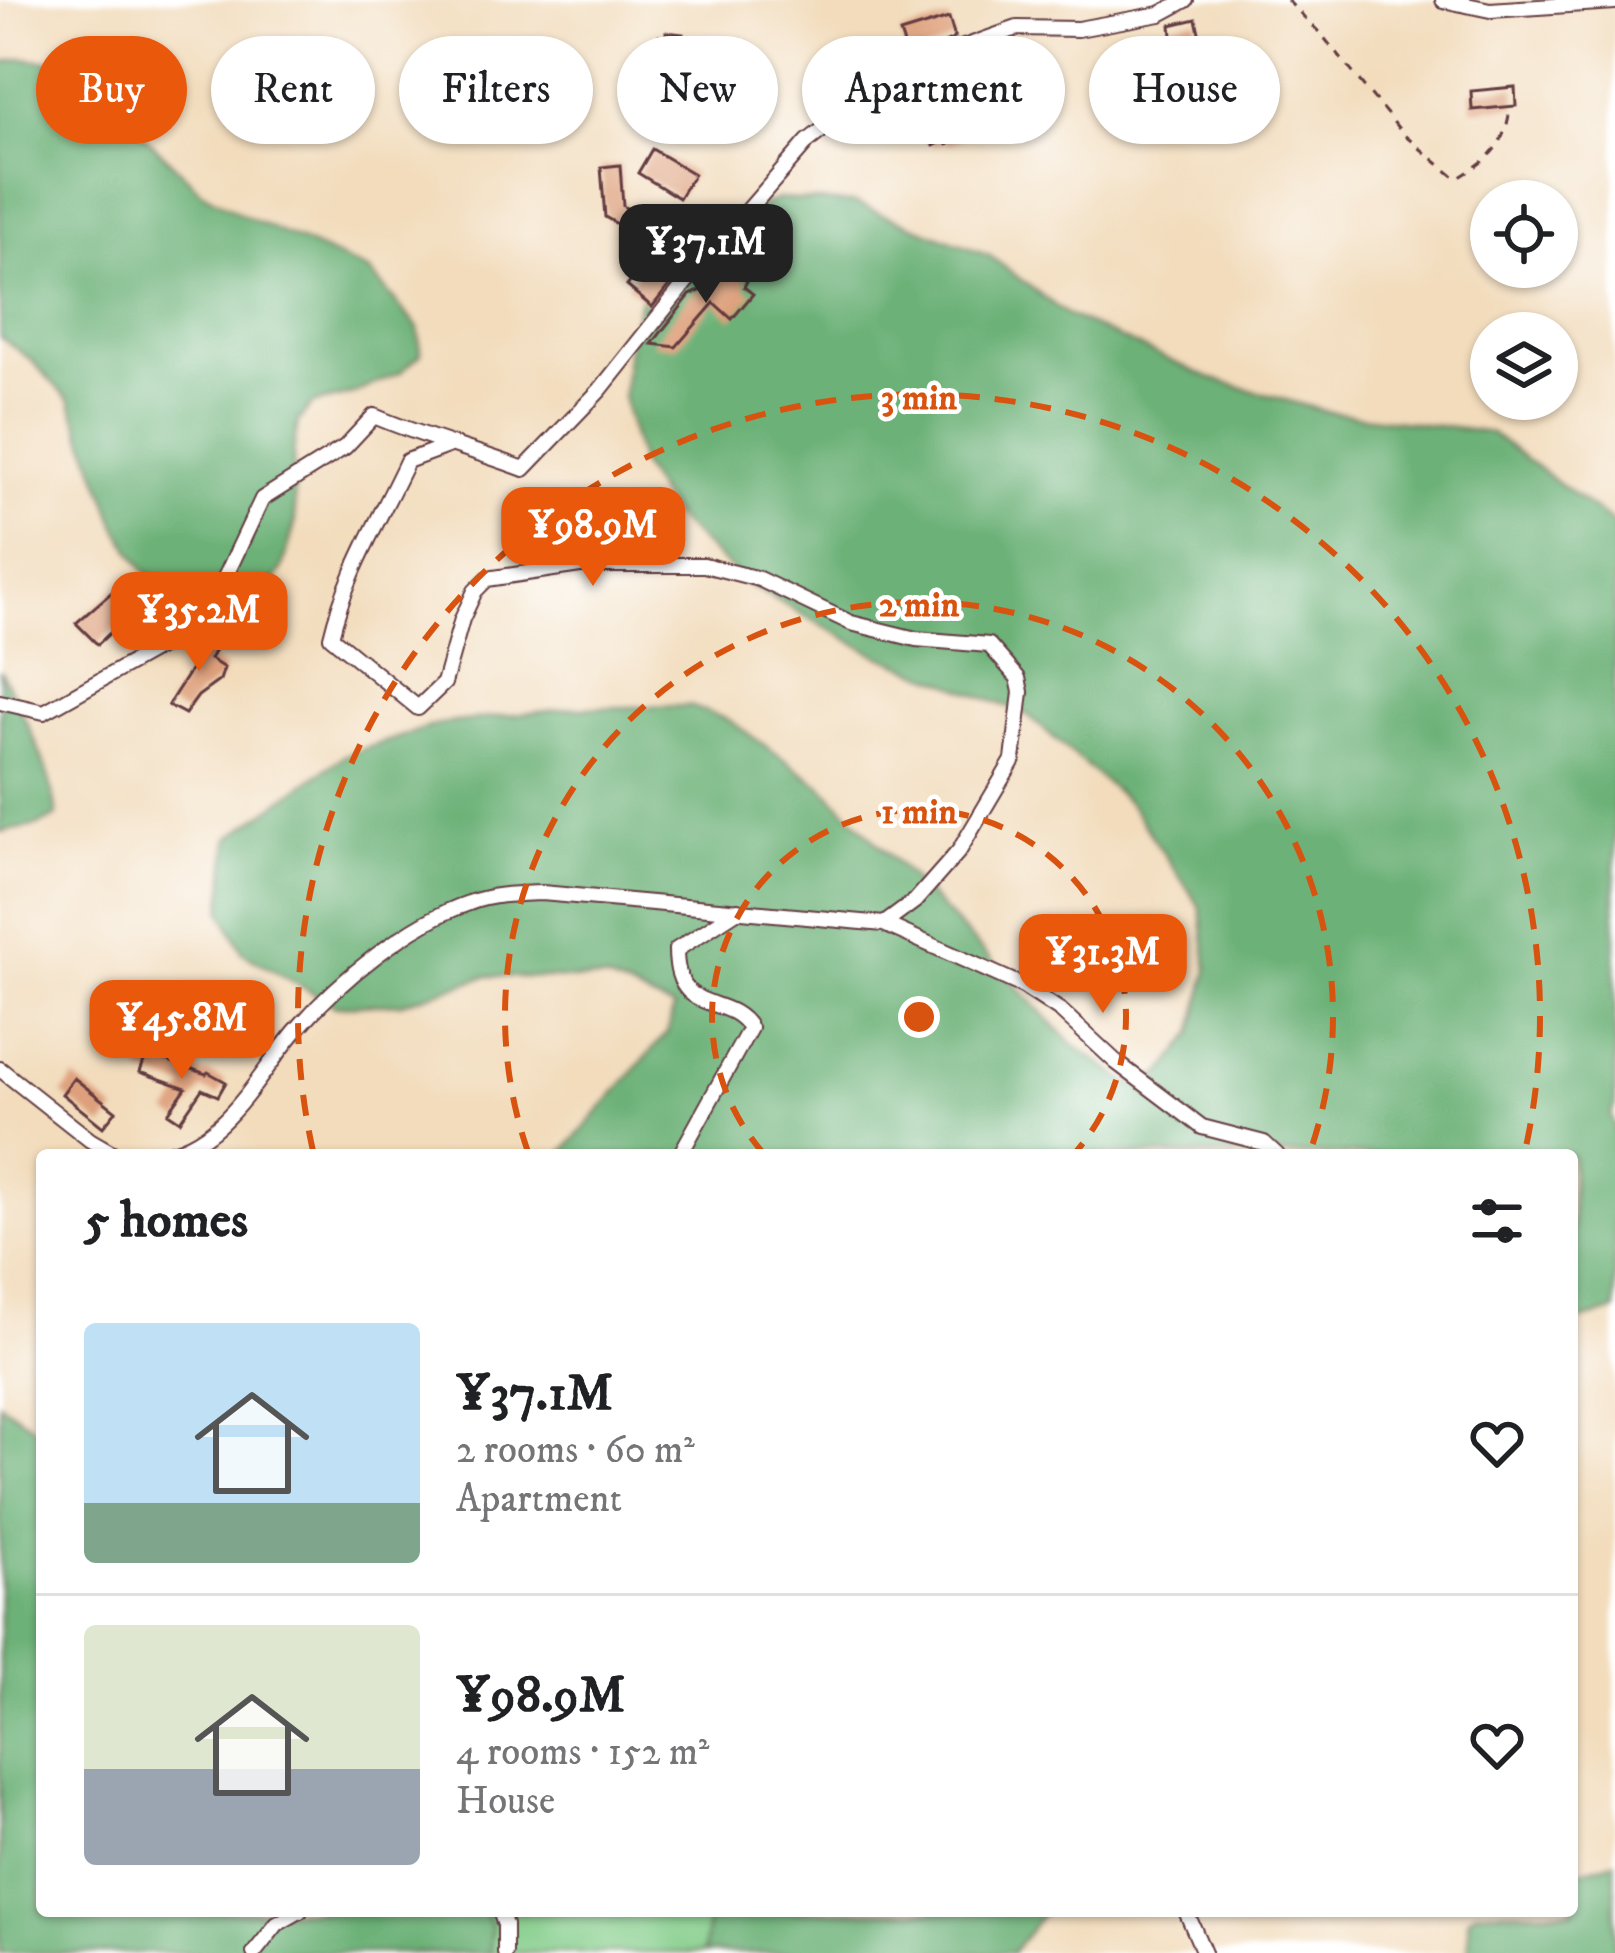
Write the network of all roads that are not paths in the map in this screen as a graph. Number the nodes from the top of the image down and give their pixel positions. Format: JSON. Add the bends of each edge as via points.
{"nodes":[{"id":1,"x":1186,"y":0,"type":"edge"},
{"id":2,"x":1443,"y":0,"type":"edge"},
{"id":3,"x":1615,"y":2,"type":"edge"},
{"id":4,"x":454,"y":443,"type":"junction"},
{"id":5,"x":0,"y":702,"type":"edge"},
{"id":6,"x":740,"y":909,"type":"junction"},
{"id":7,"x":884,"y":923,"type":"junction"},
{"id":8,"x":0,"y":1069,"type":"edge"},
{"id":9,"x":106,"y":1149,"type":"edge"},
{"id":10,"x":184,"y":1149,"type":"edge"},
{"id":11,"x":683,"y":1149,"type":"edge"},
{"id":12,"x":1270,"y":1149,"type":"edge"},
{"id":13,"x":289,"y":1917,"type":"edge"},
{"id":14,"x":503,"y":1917,"type":"edge"},
{"id":15,"x":1189,"y":1917,"type":"edge"},
{"id":16,"x":254,"y":1953,"type":"edge"},
{"id":17,"x":505,"y":1953,"type":"edge"},
{"id":18,"x":1204,"y":1953,"type":"edge"}],
"edges":[{"from":1,"to":4,"type":"street","via":[[1160,14],[1078,29],[1017,28],[933,58],[868,95],[808,141],[524,470]]},
{"from":2,"to":3,"type":"street","via":[[1490,10]]},
{"from":4,"to":5,"type":"street","via":[[374,416],[345,447],[262,499],[204,622],[44,712]]},
{"from":4,"to":7,"type":"street","via":[[407,461],[356,556],[331,637],[418,708],[444,682],[475,590],[488,579],[580,565],[704,565],[759,579],[851,623],[988,645],[998,655],[1021,692],[1013,760],[959,851],[915,902]]},
{"from":6,"to":7,"type":"street"},
{"from":6,"to":10,"type":"street","via":[[542,893],[466,903],[398,940],[338,988],[226,1118]]},
{"from":6,"to":11,"type":"street","via":[[676,950],[687,991],[750,1028]]},
{"from":7,"to":12,"type":"street","via":[[1023,986],[1202,1126]]},
{"from":8,"to":9,"type":"street"},
{"from":13,"to":16,"type":"street"},
{"from":14,"to":17,"type":"street"},
{"from":15,"to":18,"type":"street"}]}
